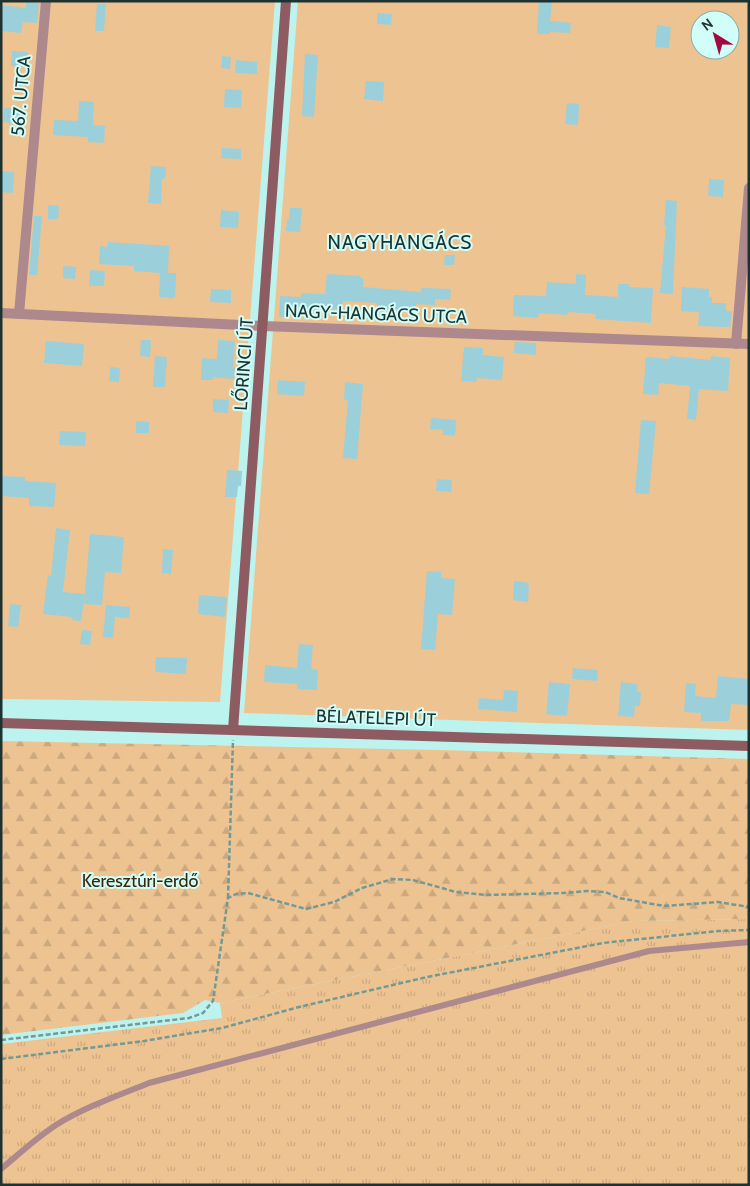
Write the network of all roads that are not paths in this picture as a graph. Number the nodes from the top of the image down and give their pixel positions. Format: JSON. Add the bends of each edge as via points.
{"nodes":[{"id":1,"x":46,"y":1,"type":"edge"},
{"id":2,"x":286,"y":1,"type":"edge"},
{"id":3,"x":749,"y":188,"type":"edge"},
{"id":4,"x":1,"y":314,"type":"edge"},
{"id":5,"x":19,"y":314,"type":"junction"},
{"id":6,"x":263,"y":326,"type":"junction"},
{"id":7,"x":736,"y":344,"type":"junction"},
{"id":8,"x":749,"y":344,"type":"edge"},
{"id":9,"x":1,"y":723,"type":"edge"},
{"id":10,"x":233,"y":730,"type":"junction"},
{"id":11,"x":749,"y":746,"type":"edge"},
{"id":12,"x":749,"y":942,"type":"edge"},
{"id":13,"x":1,"y":1169,"type":"edge"}],
"edges":[{"from":1,"to":5,"type":"street","name":"567. UTCA"},
{"from":2,"to":6,"type":"main road","name":"LŐRINCI ÚT"},
{"from":3,"to":7,"type":"street"},
{"from":4,"to":5,"type":"street","name":"NAGY-HANGÁCS UTCA"},
{"from":5,"to":6,"type":"street","name":"NAGY-HANGÁCS UTCA"},
{"from":6,"to":7,"type":"street","name":"NAGY-HANGÁCS UTCA"},
{"from":6,"to":10,"type":"main road","name":"LŐRINCI ÚT"},
{"from":7,"to":8,"type":"street","name":"NAGY-HANGÁCS UTCA"},
{"from":9,"to":10,"type":"main road","name":"BÉLATELEPI ÚT"},
{"from":10,"to":11,"type":"main road","name":"BÉLATELEPI ÚT"},
{"from":12,"to":13,"type":"lane","via":[[649,951],[149,1083],[87,1108],[56,1125]]}]}
